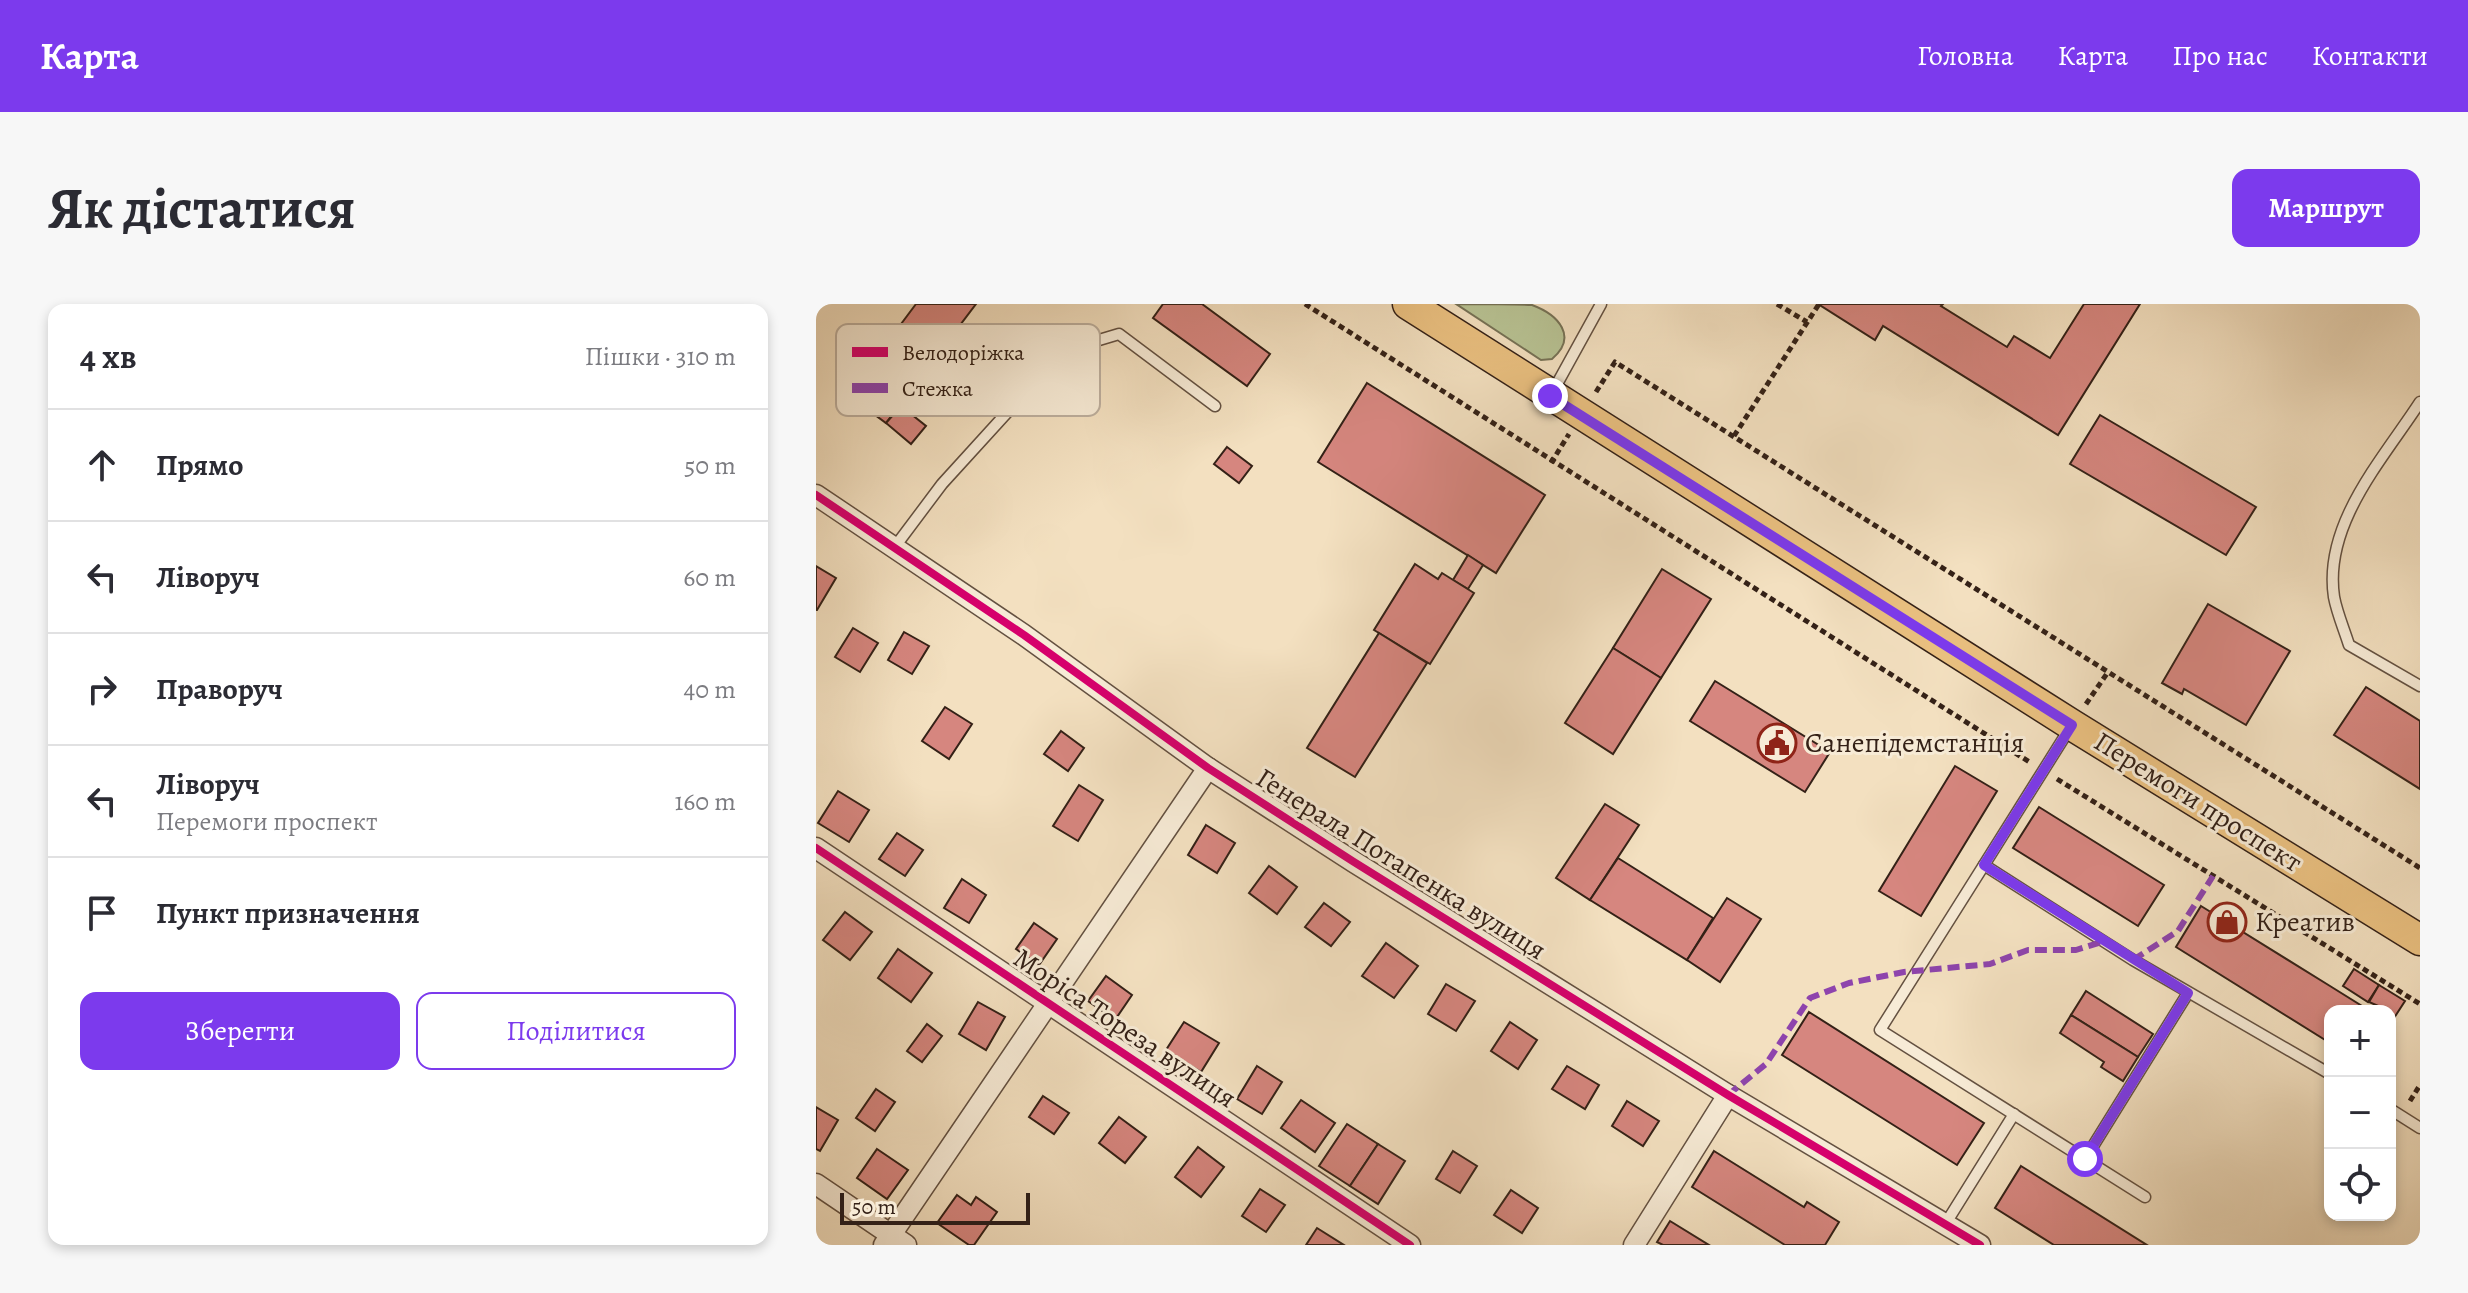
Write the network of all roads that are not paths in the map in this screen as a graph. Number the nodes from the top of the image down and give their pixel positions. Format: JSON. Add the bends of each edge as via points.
{"nodes":[{"id":1,"x":1408,"y":304,"type":"edge"},
{"id":2,"x":1601,"y":304,"type":"edge"},
{"id":3,"x":1100,"y":340,"type":"edge"},
{"id":4,"x":1550,"y":396,"type":"junction"},
{"id":5,"x":2420,"y":402,"type":"edge"},
{"id":6,"x":1215,"y":406,"type":"dead end"},
{"id":7,"x":1004,"y":416,"type":"edge"},
{"id":8,"x":816,"y":495,"type":"edge"},
{"id":9,"x":894,"y":548,"type":"junction"},
{"id":10,"x":2420,"y":686,"type":"edge"},
{"id":11,"x":2072,"y":725,"type":"junction"},
{"id":12,"x":1208,"y":768,"type":"junction"},
{"id":13,"x":816,"y":848,"type":"edge"},
{"id":14,"x":1984,"y":865,"type":"junction"},
{"id":15,"x":2420,"y":940,"type":"edge"},
{"id":16,"x":2188,"y":993,"type":"junction"},
{"id":17,"x":1050,"y":1005,"type":"junction"},
{"id":18,"x":2324,"y":1071,"type":"edge"},
{"id":19,"x":1728,"y":1095,"type":"junction"},
{"id":20,"x":2396,"y":1113,"type":"edge"},
{"id":21,"x":2014,"y":1114,"type":"junction"},
{"id":22,"x":2420,"y":1128,"type":"edge"},
{"id":23,"x":2085,"y":1159,"type":"junction"},
{"id":24,"x":816,"y":1184,"type":"edge"},
{"id":25,"x":2145,"y":1197,"type":"dead end"},
{"id":26,"x":1946,"y":1223,"type":"junction"},
{"id":27,"x":893,"y":1242,"type":"edge"},
{"id":28,"x":1410,"y":1245,"type":"edge"},
{"id":29,"x":1634,"y":1245,"type":"edge"},
{"id":30,"x":1980,"y":1245,"type":"edge"}],
"edges":[{"from":1,"to":4,"type":"main road","name":"Перемоги проспект"},
{"from":2,"to":4,"type":"lane"},
{"from":3,"to":6,"type":"lane","via":[[1119,334]]},
{"from":4,"to":11,"type":"main road","name":"Перемоги проспект"},
{"from":5,"to":10,"type":"lane","via":[[2349,512],[2335,551],[2334,596],[2349,645]]},
{"from":7,"to":9,"type":"lane","via":[[942,484]]},
{"from":8,"to":9,"type":"street","name":"Генерала Потапенка вулиця"},
{"from":9,"to":12,"type":"street","name":"Генерала Потапенка вулиця"},
{"from":11,"to":14,"type":"lane"},
{"from":11,"to":15,"type":"main road","name":"Перемоги проспект"},
{"from":12,"to":17,"type":"street"},
{"from":12,"to":19,"type":"street","name":"Генерала Потапенка вулиця"},
{"from":13,"to":17,"type":"street","name":"Моріса Тореза вулиця"},
{"from":14,"to":16,"type":"lane"},
{"from":14,"to":21,"type":"lane","via":[[1880,1030]]},
{"from":16,"to":18,"type":"lane"},
{"from":16,"to":23,"type":"lane"},
{"from":17,"to":27,"type":"street"},
{"from":17,"to":28,"type":"street","name":"Моріса Тореза вулиця"},
{"from":19,"to":26,"type":"street","name":"Генерала Потапенка вулиця"},
{"from":19,"to":29,"type":"street"},
{"from":20,"to":22,"type":"lane"},
{"from":21,"to":23,"type":"lane"},
{"from":21,"to":26,"type":"lane"},
{"from":23,"to":25,"type":"lane"},
{"from":24,"to":27,"type":"street"},
{"from":26,"to":30,"type":"street","name":"Генерала Потапенка вулиця"}]}
